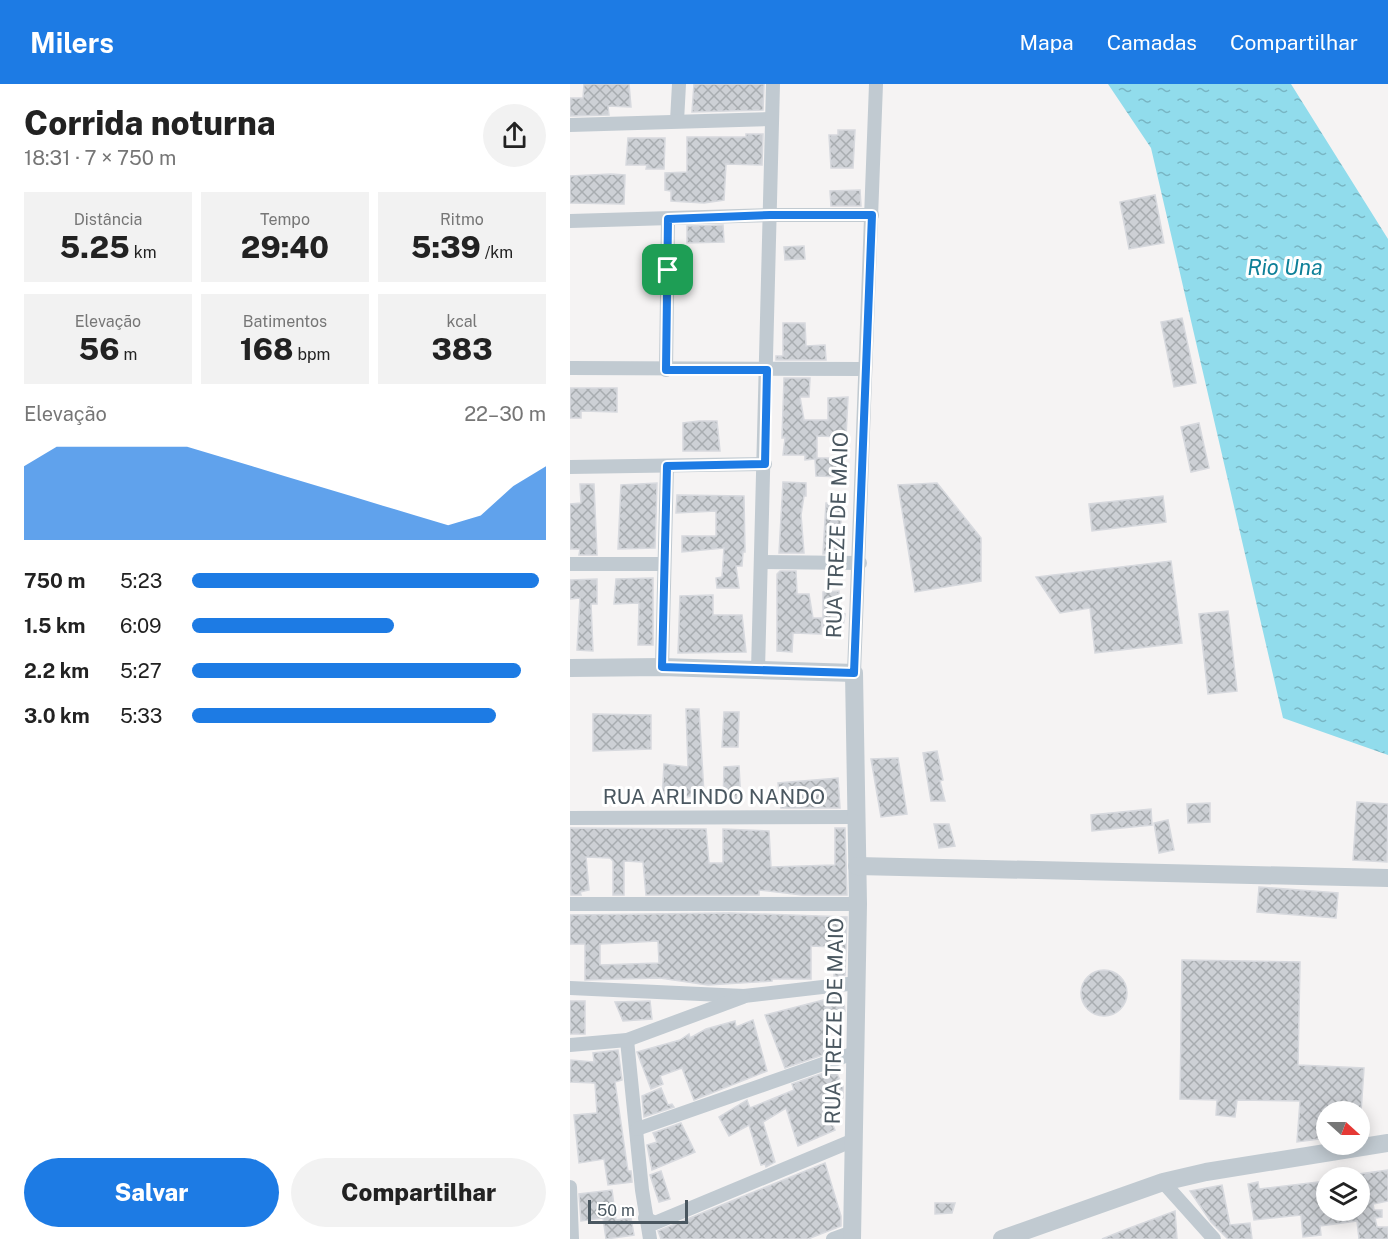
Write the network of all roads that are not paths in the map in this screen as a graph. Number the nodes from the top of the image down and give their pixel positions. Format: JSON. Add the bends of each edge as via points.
{"nodes":[{"id":1,"x":679,"y":84,"type":"edge"},
{"id":2,"x":773,"y":84,"type":"edge"},
{"id":3,"x":876,"y":84,"type":"edge"},
{"id":4,"x":772,"y":119,"type":"junction"},
{"id":5,"x":677,"y":121,"type":"junction"},
{"id":6,"x":570,"y":125,"type":"edge"},
{"id":7,"x":770,"y":215,"type":"junction"},
{"id":8,"x":872,"y":215,"type":"junction"},
{"id":9,"x":668,"y":219,"type":"junction"},
{"id":10,"x":570,"y":221,"type":"edge"},
{"id":11,"x":570,"y":368,"type":"edge"},
{"id":12,"x":864,"y":369,"type":"junction"},
{"id":13,"x":666,"y":370,"type":"junction"},
{"id":14,"x":767,"y":370,"type":"junction"},
{"id":15,"x":765,"y":464,"type":"junction"},
{"id":16,"x":667,"y":466,"type":"junction"},
{"id":17,"x":570,"y":467,"type":"edge"},
{"id":18,"x":762,"y":562,"type":"junction"},
{"id":19,"x":860,"y":563,"type":"junction"},
{"id":20,"x":570,"y":564,"type":"edge"},
{"id":21,"x":663,"y":564,"type":"junction"},
{"id":22,"x":662,"y":667,"type":"junction"},
{"id":23,"x":570,"y":668,"type":"edge"},
{"id":24,"x":758,"y":670,"type":"junction"},
{"id":25,"x":854,"y":673,"type":"junction"},
{"id":26,"x":858,"y":817,"type":"junction"},
{"id":27,"x":570,"y":818,"type":"edge"},
{"id":28,"x":857,"y":866,"type":"junction"},
{"id":29,"x":1388,"y":878,"type":"edge"},
{"id":30,"x":570,"y":904,"type":"edge"},
{"id":31,"x":858,"y":904,"type":"junction"},
{"id":32,"x":857,"y":983,"type":"junction"},
{"id":33,"x":570,"y":988,"type":"edge"},
{"id":34,"x":744,"y":996,"type":"junction"},
{"id":35,"x":627,"y":1040,"type":"junction"},
{"id":36,"x":570,"y":1045,"type":"edge"},
{"id":37,"x":856,"y":1052,"type":"junction"},
{"id":38,"x":637,"y":1129,"type":"junction"},
{"id":39,"x":854,"y":1140,"type":"junction"},
{"id":40,"x":1388,"y":1143,"type":"edge"},
{"id":41,"x":1163,"y":1182,"type":"junction"},
{"id":42,"x":570,"y":1187,"type":"edge"},
{"id":43,"x":645,"y":1218,"type":"junction"},
{"id":44,"x":852,"y":1235,"type":"edge"},
{"id":45,"x":573,"y":1239,"type":"edge"},
{"id":46,"x":650,"y":1239,"type":"edge"},
{"id":47,"x":833,"y":1239,"type":"edge"},
{"id":48,"x":1002,"y":1239,"type":"edge"},
{"id":49,"x":1214,"y":1239,"type":"edge"}],
"edges":[{"from":1,"to":5,"type":"street"},
{"from":2,"to":4,"type":"street"},
{"from":3,"to":8,"type":"street","name":"RUA TREZE DE MAIO"},
{"from":4,"to":5,"type":"street"},
{"from":4,"to":7,"type":"street"},
{"from":5,"to":6,"type":"street"},
{"from":7,"to":8,"type":"street"},
{"from":7,"to":9,"type":"street"},
{"from":7,"to":14,"type":"street"},
{"from":8,"to":12,"type":"street","name":"RUA TREZE DE MAIO"},
{"from":9,"to":10,"type":"street"},
{"from":9,"to":13,"type":"street"},
{"from":11,"to":13,"type":"street"},
{"from":12,"to":14,"type":"street"},
{"from":12,"to":19,"type":"street","name":"RUA TREZE DE MAIO"},
{"from":13,"to":14,"type":"street"},
{"from":14,"to":15,"type":"street"},
{"from":15,"to":16,"type":"street"},
{"from":15,"to":18,"type":"street"},
{"from":16,"to":17,"type":"street"},
{"from":16,"to":21,"type":"street"},
{"from":18,"to":19,"type":"street"},
{"from":18,"to":24,"type":"street"},
{"from":19,"to":25,"type":"street","name":"RUA TREZE DE MAIO"},
{"from":20,"to":21,"type":"street"},
{"from":21,"to":22,"type":"street"},
{"from":22,"to":23,"type":"street"},
{"from":22,"to":24,"type":"street"},
{"from":24,"to":25,"type":"street"},
{"from":25,"to":26,"type":"street","name":"RUA TREZE DE MAIO"},
{"from":26,"to":27,"type":"street","name":"RUA ARLINDO NANDO"},
{"from":26,"to":28,"type":"street","name":"RUA TREZE DE MAIO"},
{"from":28,"to":29,"type":"street"},
{"from":28,"to":31,"type":"street","name":"RUA TREZE DE MAIO"},
{"from":30,"to":31,"type":"street"},
{"from":31,"to":32,"type":"street","name":"RUA TREZE DE MAIO"},
{"from":32,"to":34,"type":"street"},
{"from":32,"to":37,"type":"street","name":"RUA TREZE DE MAIO"},
{"from":33,"to":34,"type":"street"},
{"from":34,"to":35,"type":"street"},
{"from":35,"to":36,"type":"street"},
{"from":35,"to":38,"type":"street"},
{"from":37,"to":38,"type":"street"},
{"from":37,"to":39,"type":"street","name":"RUA TREZE DE MAIO"},
{"from":38,"to":43,"type":"street"},
{"from":39,"to":43,"type":"street","via":[[655,1223]]},
{"from":39,"to":44,"type":"street","name":"RUA TREZE DE MAIO"},
{"from":40,"to":41,"type":"street"},
{"from":41,"to":48,"type":"street"},
{"from":41,"to":49,"type":"street"},
{"from":42,"to":45,"type":"street"},
{"from":43,"to":46,"type":"street"},
{"from":44,"to":47,"type":"street"}]}
